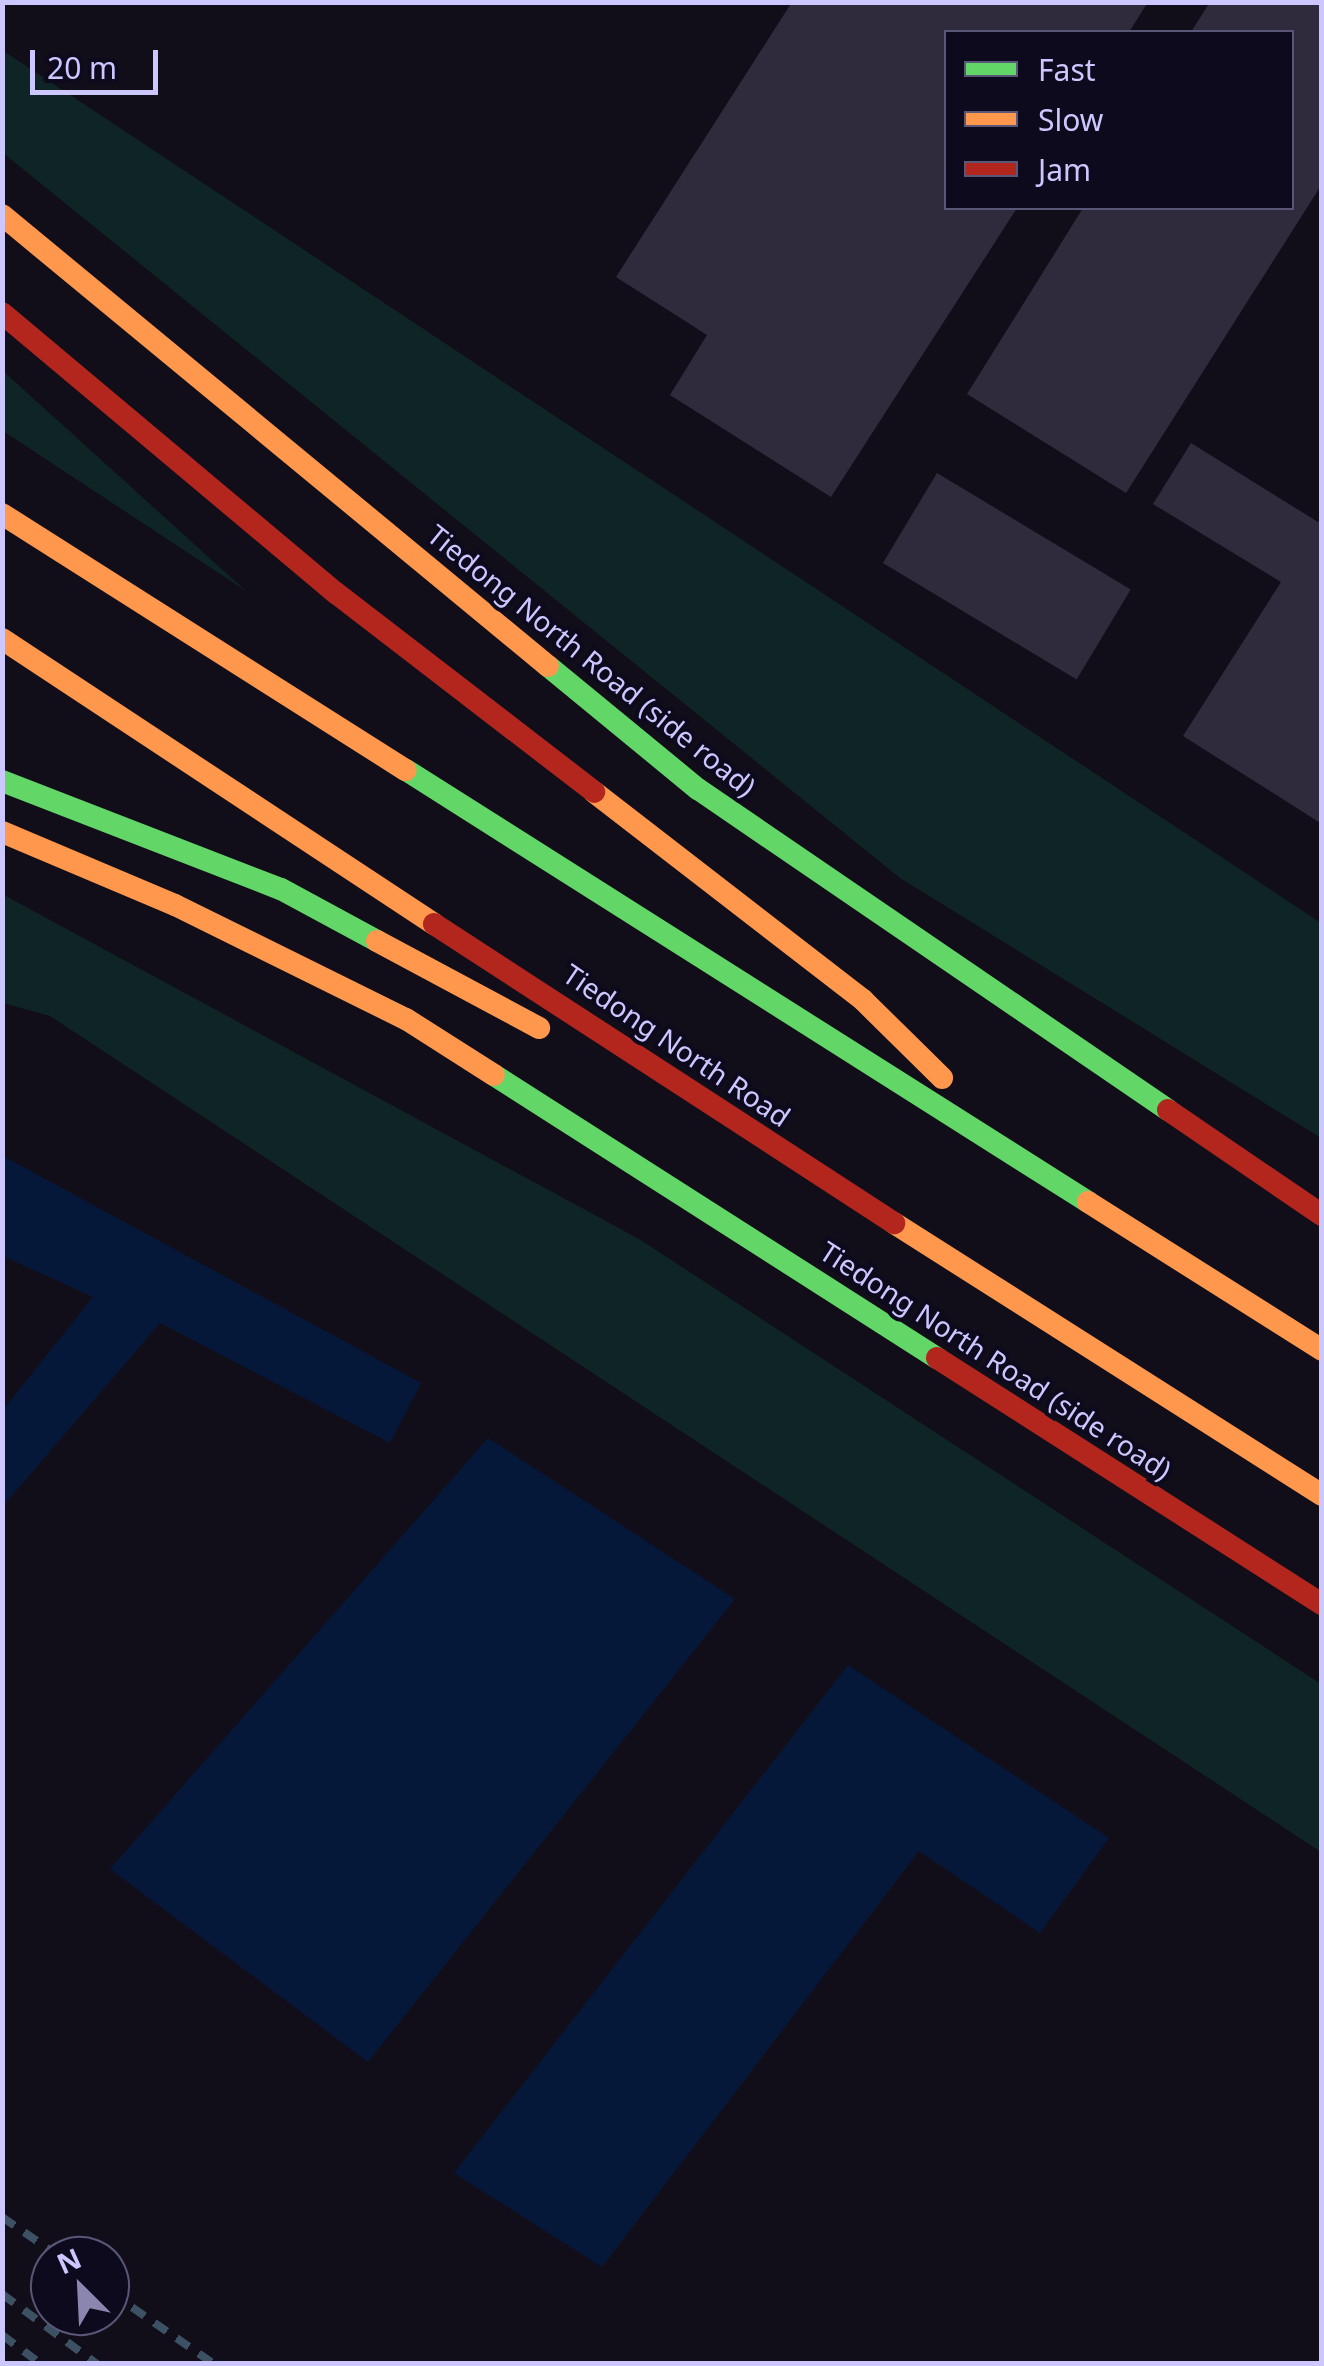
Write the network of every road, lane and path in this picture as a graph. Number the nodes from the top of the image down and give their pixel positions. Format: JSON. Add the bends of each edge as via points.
{"nodes":[{"id":1,"x":2,"y":216,"type":"edge"},
{"id":2,"x":2,"y":313,"type":"edge"},
{"id":3,"x":2,"y":514,"type":"edge"},
{"id":4,"x":2,"y":639,"type":"edge"},
{"id":5,"x":2,"y":781,"type":"edge"},
{"id":6,"x":2,"y":832,"type":"edge"},
{"id":7,"x":734,"y":1122,"type":"junction"},
{"id":8,"x":1019,"y":1154,"type":"junction"},
{"id":9,"x":1322,"y":1214,"type":"edge"},
{"id":10,"x":1322,"y":1350,"type":"edge"},
{"id":11,"x":1322,"y":1495,"type":"edge"},
{"id":12,"x":1322,"y":1604,"type":"edge"}],
"edges":[{"from":1,"to":9,"type":"main road","name":"Tiedong North Road (side road)","via":[[698,789]]},
{"from":2,"to":8,"type":"main road","via":[[336,594],[863,1000]]},
{"from":3,"to":8,"type":"main road"},
{"from":4,"to":7,"type":"main road","name":"Tiedong North Road"},
{"from":5,"to":7,"type":"main road","via":[[281,889],[567,1042]]},
{"from":6,"to":12,"type":"main road","name":"Tiedong North Road (side road)","via":[[175,905],[406,1019]]},
{"from":7,"to":11,"type":"main road","name":"Tiedong North Road"},
{"from":8,"to":10,"type":"main road"}]}
